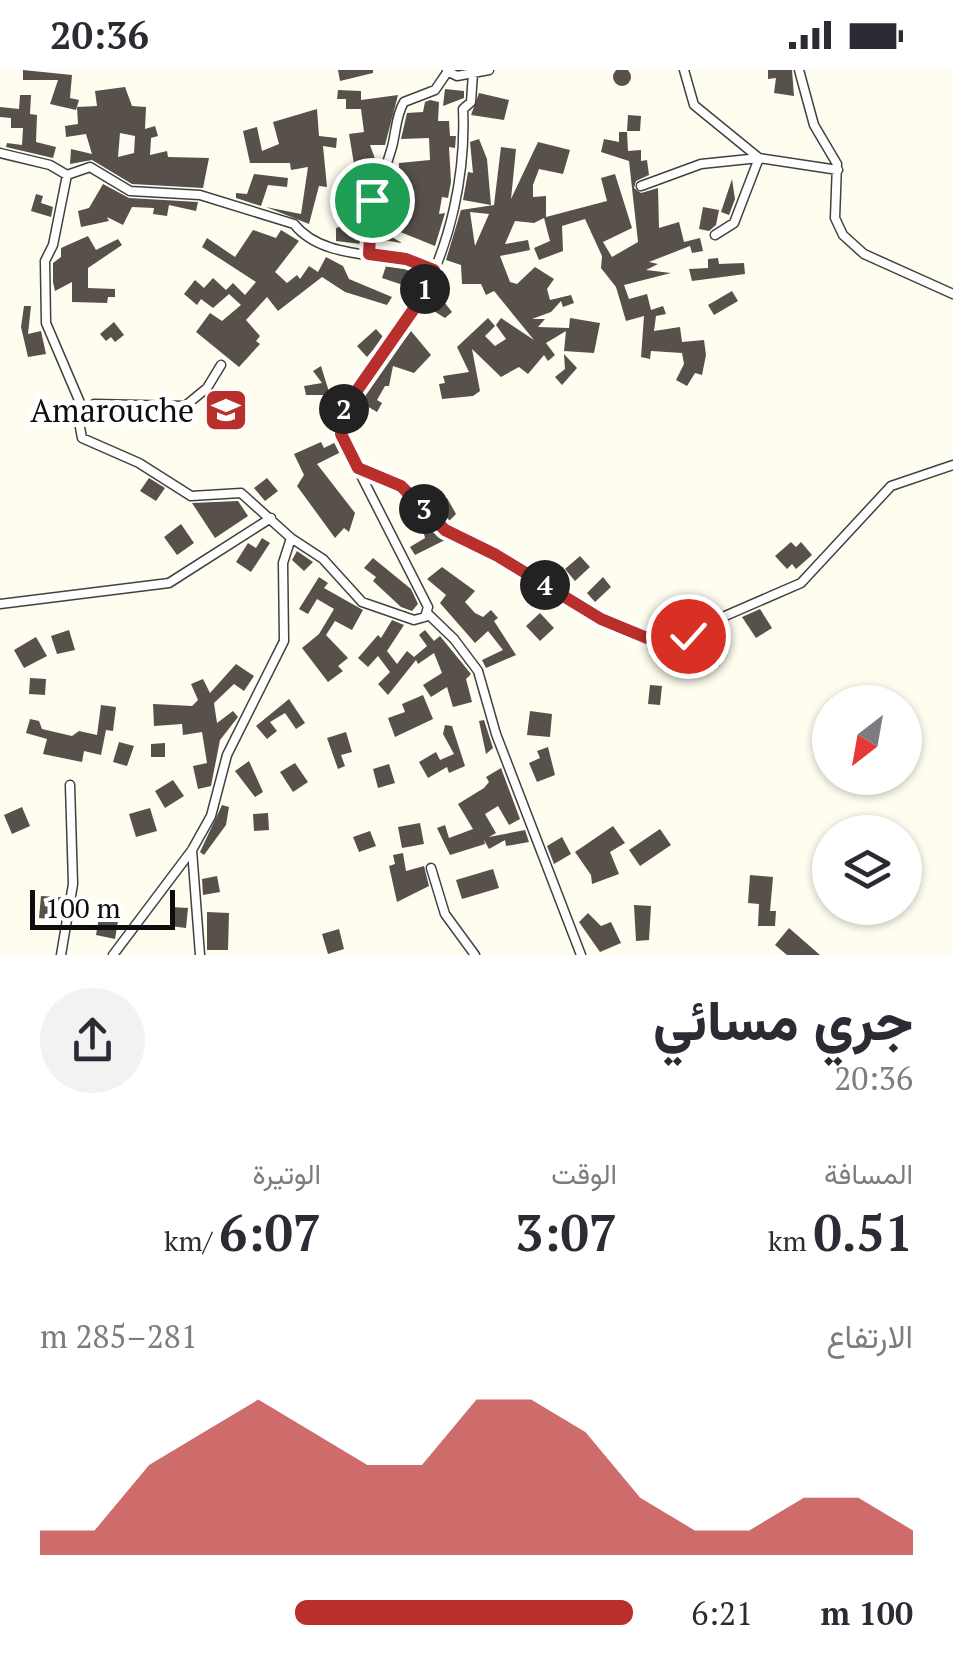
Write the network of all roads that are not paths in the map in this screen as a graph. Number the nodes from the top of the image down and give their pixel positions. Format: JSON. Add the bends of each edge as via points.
{"nodes":[{"id":1,"x":489,"y":70,"type":"edge"},
{"id":2,"x":684,"y":70,"type":"edge"},
{"id":3,"x":798,"y":70,"type":"edge"},
{"id":4,"x":447,"y":71,"type":"edge"},
{"id":5,"x":473,"y":73,"type":"junction"},
{"id":6,"x":0,"y":153,"type":"edge"},
{"id":7,"x":759,"y":158,"type":"junction"},
{"id":8,"x":838,"y":170,"type":"junction"},
{"id":9,"x":67,"y":174,"type":"junction"},
{"id":10,"x":641,"y":186,"type":"dead end"},
{"id":11,"x":715,"y":235,"type":"dead end"},
{"id":12,"x":369,"y":254,"type":"junction"},
{"id":13,"x":434,"y":270,"type":"junction"},
{"id":14,"x":953,"y":294,"type":"edge"},
{"id":15,"x":221,"y":365,"type":"dead end"},
{"id":16,"x":84,"y":412,"type":"junction"},
{"id":17,"x":953,"y":465,"type":"edge"},
{"id":18,"x":358,"y":468,"type":"junction"},
{"id":19,"x":270,"y":518,"type":"junction"},
{"id":20,"x":291,"y":538,"type":"junction"},
{"id":21,"x":0,"y":604,"type":"edge"},
{"id":22,"x":426,"y":612,"type":"junction"},
{"id":23,"x":70,"y":785,"type":"dead end"},
{"id":24,"x":192,"y":850,"type":"junction"},
{"id":25,"x":431,"y":868,"type":"dead end"},
{"id":26,"x":61,"y":955,"type":"edge"},
{"id":27,"x":114,"y":955,"type":"edge"},
{"id":28,"x":200,"y":955,"type":"edge"},
{"id":29,"x":475,"y":955,"type":"edge"},
{"id":30,"x":581,"y":955,"type":"edge"}],
"edges":[{"from":1,"to":5,"type":"street"},
{"from":2,"to":7,"type":"street","via":[[694,105]]},
{"from":3,"to":8,"type":"street","via":[[814,125]]},
{"from":4,"to":5,"type":"street"},
{"from":4,"to":12,"type":"street","via":[[435,90],[404,102],[398,112],[372,200]]},
{"from":5,"to":13,"type":"street","via":[[471,102],[462,108],[466,150]]},
{"from":6,"to":9,"type":"street"},
{"from":7,"to":8,"type":"street"},
{"from":7,"to":10,"type":"street","via":[[701,164]]},
{"from":7,"to":11,"type":"street","via":[[734,223]]},
{"from":8,"to":14,"type":"street","via":[[834,218],[851,244]]},
{"from":9,"to":12,"type":"street","via":[[90,166],[130,191],[200,195],[294,224],[319,244]]},
{"from":9,"to":16,"type":"street","via":[[45,261],[46,322]]},
{"from":12,"to":13,"type":"street"},
{"from":13,"to":18,"type":"street","via":[[344,409],[341,434]]},
{"from":15,"to":16,"type":"street","via":[[185,406],[94,404]]},
{"from":16,"to":19,"type":"street","via":[[80,431],[90,444],[139,463],[190,496],[241,492]]},
{"from":17,"to":18,"type":"street","via":[[891,486],[802,583],[672,639],[647,638],[601,619],[445,530],[401,486]]},
{"from":18,"to":22,"type":"street"},
{"from":19,"to":20,"type":"street"},
{"from":19,"to":21,"type":"street","via":[[169,583]]},
{"from":20,"to":22,"type":"street","via":[[323,559],[362,602],[414,620]]},
{"from":20,"to":24,"type":"street","via":[[282,564],[284,641],[227,755],[211,816]]},
{"from":22,"to":30,"type":"street","via":[[478,671]]},
{"from":23,"to":26,"type":"street","via":[[74,884]]},
{"from":24,"to":27,"type":"street"},
{"from":24,"to":28,"type":"street"},
{"from":25,"to":29,"type":"street","via":[[445,914]]}]}
